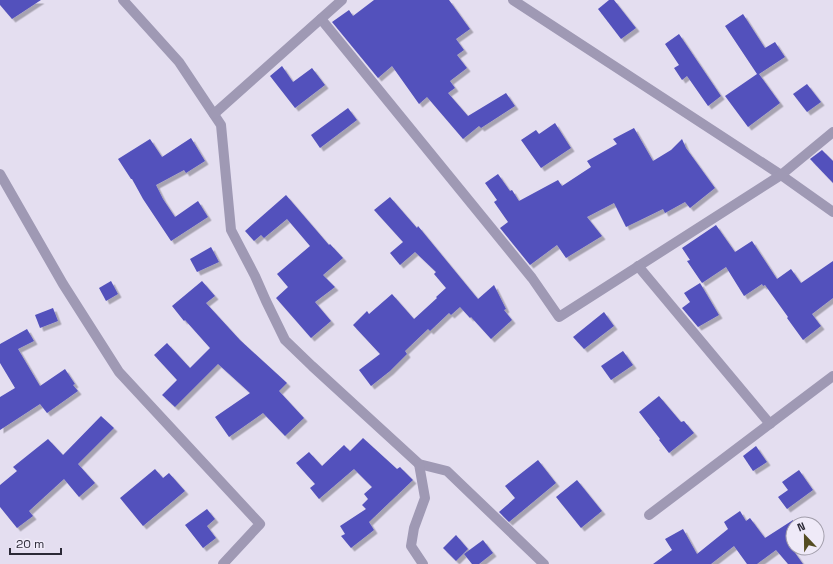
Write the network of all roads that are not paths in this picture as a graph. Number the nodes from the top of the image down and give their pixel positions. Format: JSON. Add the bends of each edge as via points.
{"nodes":[{"id":1,"x":123,"y":0,"type":"edge"},
{"id":2,"x":342,"y":0,"type":"edge"},
{"id":3,"x":513,"y":0,"type":"edge"},
{"id":4,"x":320,"y":19,"type":"junction"},
{"id":5,"x":214,"y":114,"type":"junction"},
{"id":6,"x":833,"y":132,"type":"edge"},
{"id":7,"x":0,"y":174,"type":"edge"},
{"id":8,"x":781,"y":175,"type":"junction"},
{"id":9,"x":833,"y":212,"type":"edge"},
{"id":10,"x":638,"y":266,"type":"junction"},
{"id":11,"x":833,"y":376,"type":"edge"},
{"id":12,"x":770,"y":424,"type":"junction"},
{"id":13,"x":419,"y":464,"type":"junction"},
{"id":14,"x":648,"y":515,"type":"dead end"},
{"id":15,"x":223,"y":564,"type":"edge"},
{"id":16,"x":423,"y":564,"type":"edge"},
{"id":17,"x":544,"y":564,"type":"edge"}],
"edges":[{"from":1,"to":5,"type":"street","via":[[179,62]]},
{"from":2,"to":4,"type":"street"},
{"from":3,"to":8,"type":"street"},
{"from":4,"to":5,"type":"street"},
{"from":4,"to":10,"type":"street","via":[[527,272],[558,317]]},
{"from":5,"to":13,"type":"street","via":[[221,125],[231,230],[256,276],[285,340]]},
{"from":6,"to":8,"type":"street"},
{"from":7,"to":15,"type":"street","via":[[63,284],[119,372],[260,524]]},
{"from":8,"to":9,"type":"street"},
{"from":8,"to":10,"type":"street"},
{"from":10,"to":12,"type":"street"},
{"from":11,"to":12,"type":"street"},
{"from":12,"to":14,"type":"street"},
{"from":13,"to":16,"type":"street","via":[[425,498],[414,528],[411,546]]},
{"from":13,"to":17,"type":"street","via":[[447,471]]}]}
